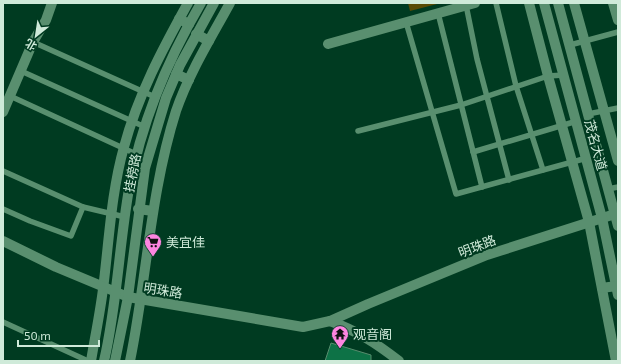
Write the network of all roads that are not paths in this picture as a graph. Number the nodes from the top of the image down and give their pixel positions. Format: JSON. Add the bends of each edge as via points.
{"nodes":[{"id":1,"x":52,"y":3,"type":"edge"},
{"id":2,"x":188,"y":3,"type":"edge"},
{"id":3,"x":201,"y":3,"type":"edge"},
{"id":4,"x":214,"y":3,"type":"edge"},
{"id":5,"x":230,"y":3,"type":"edge"},
{"id":6,"x":496,"y":3,"type":"edge"},
{"id":7,"x":529,"y":3,"type":"edge"},
{"id":8,"x":544,"y":3,"type":"edge"},
{"id":9,"x":558,"y":3,"type":"edge"},
{"id":10,"x":574,"y":3,"type":"edge"},
{"id":11,"x":613,"y":3,"type":"edge"},
{"id":12,"x":471,"y":4,"type":"edge"},
{"id":13,"x":438,"y":13,"type":"junction"},
{"id":14,"x":179,"y":19,"type":"junction"},
{"id":15,"x":618,"y":20,"type":"edge"},
{"id":16,"x":406,"y":22,"type":"junction"},
{"id":17,"x":189,"y":24,"type":"junction"},
{"id":18,"x":618,"y":32,"type":"edge"},
{"id":19,"x":196,"y":34,"type":"junction"},
{"id":20,"x":209,"y":41,"type":"junction"},
{"id":21,"x":584,"y":41,"type":"junction"},
{"id":22,"x":33,"y":42,"type":"junction"},
{"id":23,"x":328,"y":44,"type":"dead end"},
{"id":24,"x":570,"y":45,"type":"junction"},
{"id":25,"x":21,"y":70,"type":"junction"},
{"id":26,"x":176,"y":74,"type":"junction"},
{"id":27,"x":564,"y":75,"type":"junction"},
{"id":28,"x":548,"y":76,"type":"junction"},
{"id":29,"x":189,"y":80,"type":"junction"},
{"id":30,"x":516,"y":86,"type":"junction"},
{"id":31,"x":142,"y":91,"type":"junction"},
{"id":32,"x":154,"y":97,"type":"junction"},
{"id":33,"x":487,"y":97,"type":"junction"},
{"id":34,"x":6,"y":103,"type":"edge"},
{"id":35,"x":461,"y":105,"type":"junction"},
{"id":36,"x":618,"y":108,"type":"edge"},
{"id":37,"x":604,"y":111,"type":"junction"},
{"id":38,"x":432,"y":112,"type":"junction"},
{"id":39,"x":588,"y":114,"type":"junction"},
{"id":40,"x":577,"y":121,"type":"junction"},
{"id":41,"x":132,"y":122,"type":"junction"},
{"id":42,"x":562,"y":125,"type":"junction"},
{"id":43,"x":144,"y":127,"type":"junction"},
{"id":44,"x":358,"y":131,"type":"dead end"},
{"id":45,"x":531,"y":133,"type":"junction"},
{"id":46,"x":500,"y":144,"type":"junction"},
{"id":47,"x":123,"y":149,"type":"junction"},
{"id":48,"x":473,"y":152,"type":"junction"},
{"id":49,"x":136,"y":154,"type":"junction"},
{"id":50,"x":587,"y":158,"type":"junction"},
{"id":51,"x":618,"y":161,"type":"edge"},
{"id":52,"x":572,"y":162,"type":"junction"},
{"id":53,"x":543,"y":170,"type":"junction"},
{"id":54,"x":3,"y":171,"type":"edge"},
{"id":55,"x":509,"y":180,"type":"junction"},
{"id":56,"x":482,"y":187,"type":"junction"},
{"id":57,"x":613,"y":188,"type":"edge"},
{"id":58,"x":83,"y":207,"type":"junction"},
{"id":59,"x":3,"y":209,"type":"edge"},
{"id":60,"x":138,"y":209,"type":"junction"},
{"id":61,"x":153,"y":211,"type":"junction"},
{"id":62,"x":615,"y":214,"type":"junction"},
{"id":63,"x":111,"y":215,"type":"junction"},
{"id":64,"x":125,"y":217,"type":"junction"},
{"id":65,"x":602,"y":218,"type":"junction"},
{"id":66,"x":589,"y":222,"type":"junction"},
{"id":67,"x":618,"y":226,"type":"edge"},
{"id":68,"x":3,"y":241,"type":"edge"},
{"id":69,"x":103,"y":288,"type":"junction"},
{"id":70,"x":602,"y":288,"type":"junction"},
{"id":71,"x":617,"y":290,"type":"edge"},
{"id":72,"x":114,"y":293,"type":"junction"},
{"id":73,"x":128,"y":297,"type":"junction"},
{"id":74,"x":140,"y":300,"type":"junction"},
{"id":75,"x":330,"y":321,"type":"junction"},
{"id":76,"x":3,"y":322,"type":"edge"},
{"id":77,"x":89,"y":361,"type":"edge"},
{"id":78,"x":104,"y":361,"type":"edge"},
{"id":79,"x":115,"y":361,"type":"edge"},
{"id":80,"x":130,"y":361,"type":"edge"},
{"id":81,"x":399,"y":361,"type":"edge"},
{"id":82,"x":616,"y":361,"type":"edge"}],
"edges":[{"from":1,"to":22,"type":"street","via":[[46,20]]},
{"from":2,"to":14,"type":"street"},
{"from":3,"to":17,"type":"street","name":"挂榜路"},
{"from":4,"to":19,"type":"street","name":"挂榜路"},
{"from":5,"to":20,"type":"street"},
{"from":6,"to":30,"type":"lane"},
{"from":7,"to":28,"type":"street"},
{"from":8,"to":27,"type":"street","name":"茂名大道"},
{"from":9,"to":24,"type":"street","name":"茂名大道"},
{"from":10,"to":21,"type":"street"},
{"from":11,"to":15,"type":"street"},
{"from":12,"to":13,"type":"street"},
{"from":12,"to":33,"type":"lane","via":[[476,59]]},
{"from":13,"to":16,"type":"street"},
{"from":13,"to":35,"type":"lane"},
{"from":14,"to":17,"type":"street"},
{"from":14,"to":31,"type":"street"},
{"from":16,"to":23,"type":"street"},
{"from":16,"to":38,"type":"lane"},
{"from":17,"to":32,"type":"street","name":"挂榜路","via":[[175,48]]},
{"from":18,"to":21,"type":"lane"},
{"from":19,"to":20,"type":"street"},
{"from":19,"to":26,"type":"street","name":"挂榜路"},
{"from":20,"to":29,"type":"street"},
{"from":21,"to":24,"type":"lane"},
{"from":21,"to":37,"type":"street"},
{"from":22,"to":25,"type":"street"},
{"from":22,"to":31,"type":"lane"},
{"from":24,"to":39,"type":"street","name":"茂名大道"},
{"from":25,"to":34,"type":"street"},
{"from":25,"to":41,"type":"lane"},
{"from":26,"to":29,"type":"street"},
{"from":26,"to":60,"type":"street","name":"挂榜路","via":[[145,168]]},
{"from":27,"to":28,"type":"lane"},
{"from":27,"to":40,"type":"street","name":"茂名大道"},
{"from":28,"to":30,"type":"lane"},
{"from":28,"to":42,"type":"street"},
{"from":29,"to":61,"type":"street","via":[[165,151]]},
{"from":30,"to":33,"type":"lane"},
{"from":30,"to":45,"type":"lane"},
{"from":31,"to":32,"type":"lane"},
{"from":31,"to":41,"type":"street"},
{"from":32,"to":43,"type":"street","name":"挂榜路"},
{"from":33,"to":35,"type":"lane"},
{"from":33,"to":46,"type":"lane"},
{"from":34,"to":47,"type":"lane"},
{"from":35,"to":38,"type":"lane"},
{"from":35,"to":48,"type":"lane"},
{"from":36,"to":37,"type":"lane"},
{"from":37,"to":39,"type":"lane"},
{"from":37,"to":51,"type":"street"},
{"from":38,"to":44,"type":"lane"},
{"from":38,"to":56,"type":"lane","via":[[456,194]]},
{"from":39,"to":57,"type":"street","name":"茂名大道"},
{"from":40,"to":42,"type":"lane"},
{"from":40,"to":50,"type":"street","name":"茂名大道"},
{"from":41,"to":43,"type":"lane"},
{"from":41,"to":47,"type":"street"},
{"from":42,"to":45,"type":"lane"},
{"from":42,"to":52,"type":"street"},
{"from":43,"to":49,"type":"street","name":"挂榜路"},
{"from":45,"to":46,"type":"lane"},
{"from":45,"to":53,"type":"lane"},
{"from":46,"to":48,"type":"lane"},
{"from":46,"to":55,"type":"lane"},
{"from":47,"to":49,"type":"lane"},
{"from":47,"to":63,"type":"street"},
{"from":48,"to":56,"type":"lane"},
{"from":49,"to":64,"type":"street","name":"挂榜路"},
{"from":50,"to":52,"type":"lane"},
{"from":50,"to":65,"type":"street","name":"茂名大道"},
{"from":52,"to":53,"type":"lane"},
{"from":52,"to":66,"type":"street"},
{"from":53,"to":55,"type":"lane"},
{"from":54,"to":58,"type":"lane"},
{"from":55,"to":56,"type":"lane"},
{"from":57,"to":62,"type":"street","name":"茂名大道"},
{"from":58,"to":59,"type":"lane","via":[[71,236]]},
{"from":58,"to":63,"type":"lane"},
{"from":60,"to":61,"type":"street"},
{"from":60,"to":73,"type":"street","name":"挂榜路"},
{"from":61,"to":74,"type":"street"},
{"from":62,"to":65,"type":"street","name":"明珠路"},
{"from":62,"to":67,"type":"street","name":"茂名大道"},
{"from":63,"to":64,"type":"lane"},
{"from":63,"to":69,"type":"street"},
{"from":64,"to":72,"type":"street","name":"挂榜路"},
{"from":65,"to":66,"type":"street","name":"明珠路"},
{"from":65,"to":71,"type":"street","name":"茂名大道"},
{"from":66,"to":70,"type":"street"},
{"from":66,"to":75,"type":"street","name":"明珠路","via":[[488,255]]},
{"from":68,"to":69,"type":"street","name":"明珠路"},
{"from":69,"to":72,"type":"street","name":"明珠路"},
{"from":69,"to":77,"type":"street"},
{"from":70,"to":71,"type":"street"},
{"from":70,"to":82,"type":"street"},
{"from":72,"to":73,"type":"street","name":"明珠路"},
{"from":72,"to":78,"type":"street","name":"挂榜路"},
{"from":73,"to":74,"type":"street","name":"明珠路"},
{"from":73,"to":79,"type":"street","name":"挂榜路"},
{"from":74,"to":75,"type":"street","name":"明珠路","via":[[303,327]]},
{"from":74,"to":80,"type":"street"},
{"from":75,"to":81,"type":"street","via":[[355,331]]},
{"from":76,"to":77,"type":"lane"}]}
